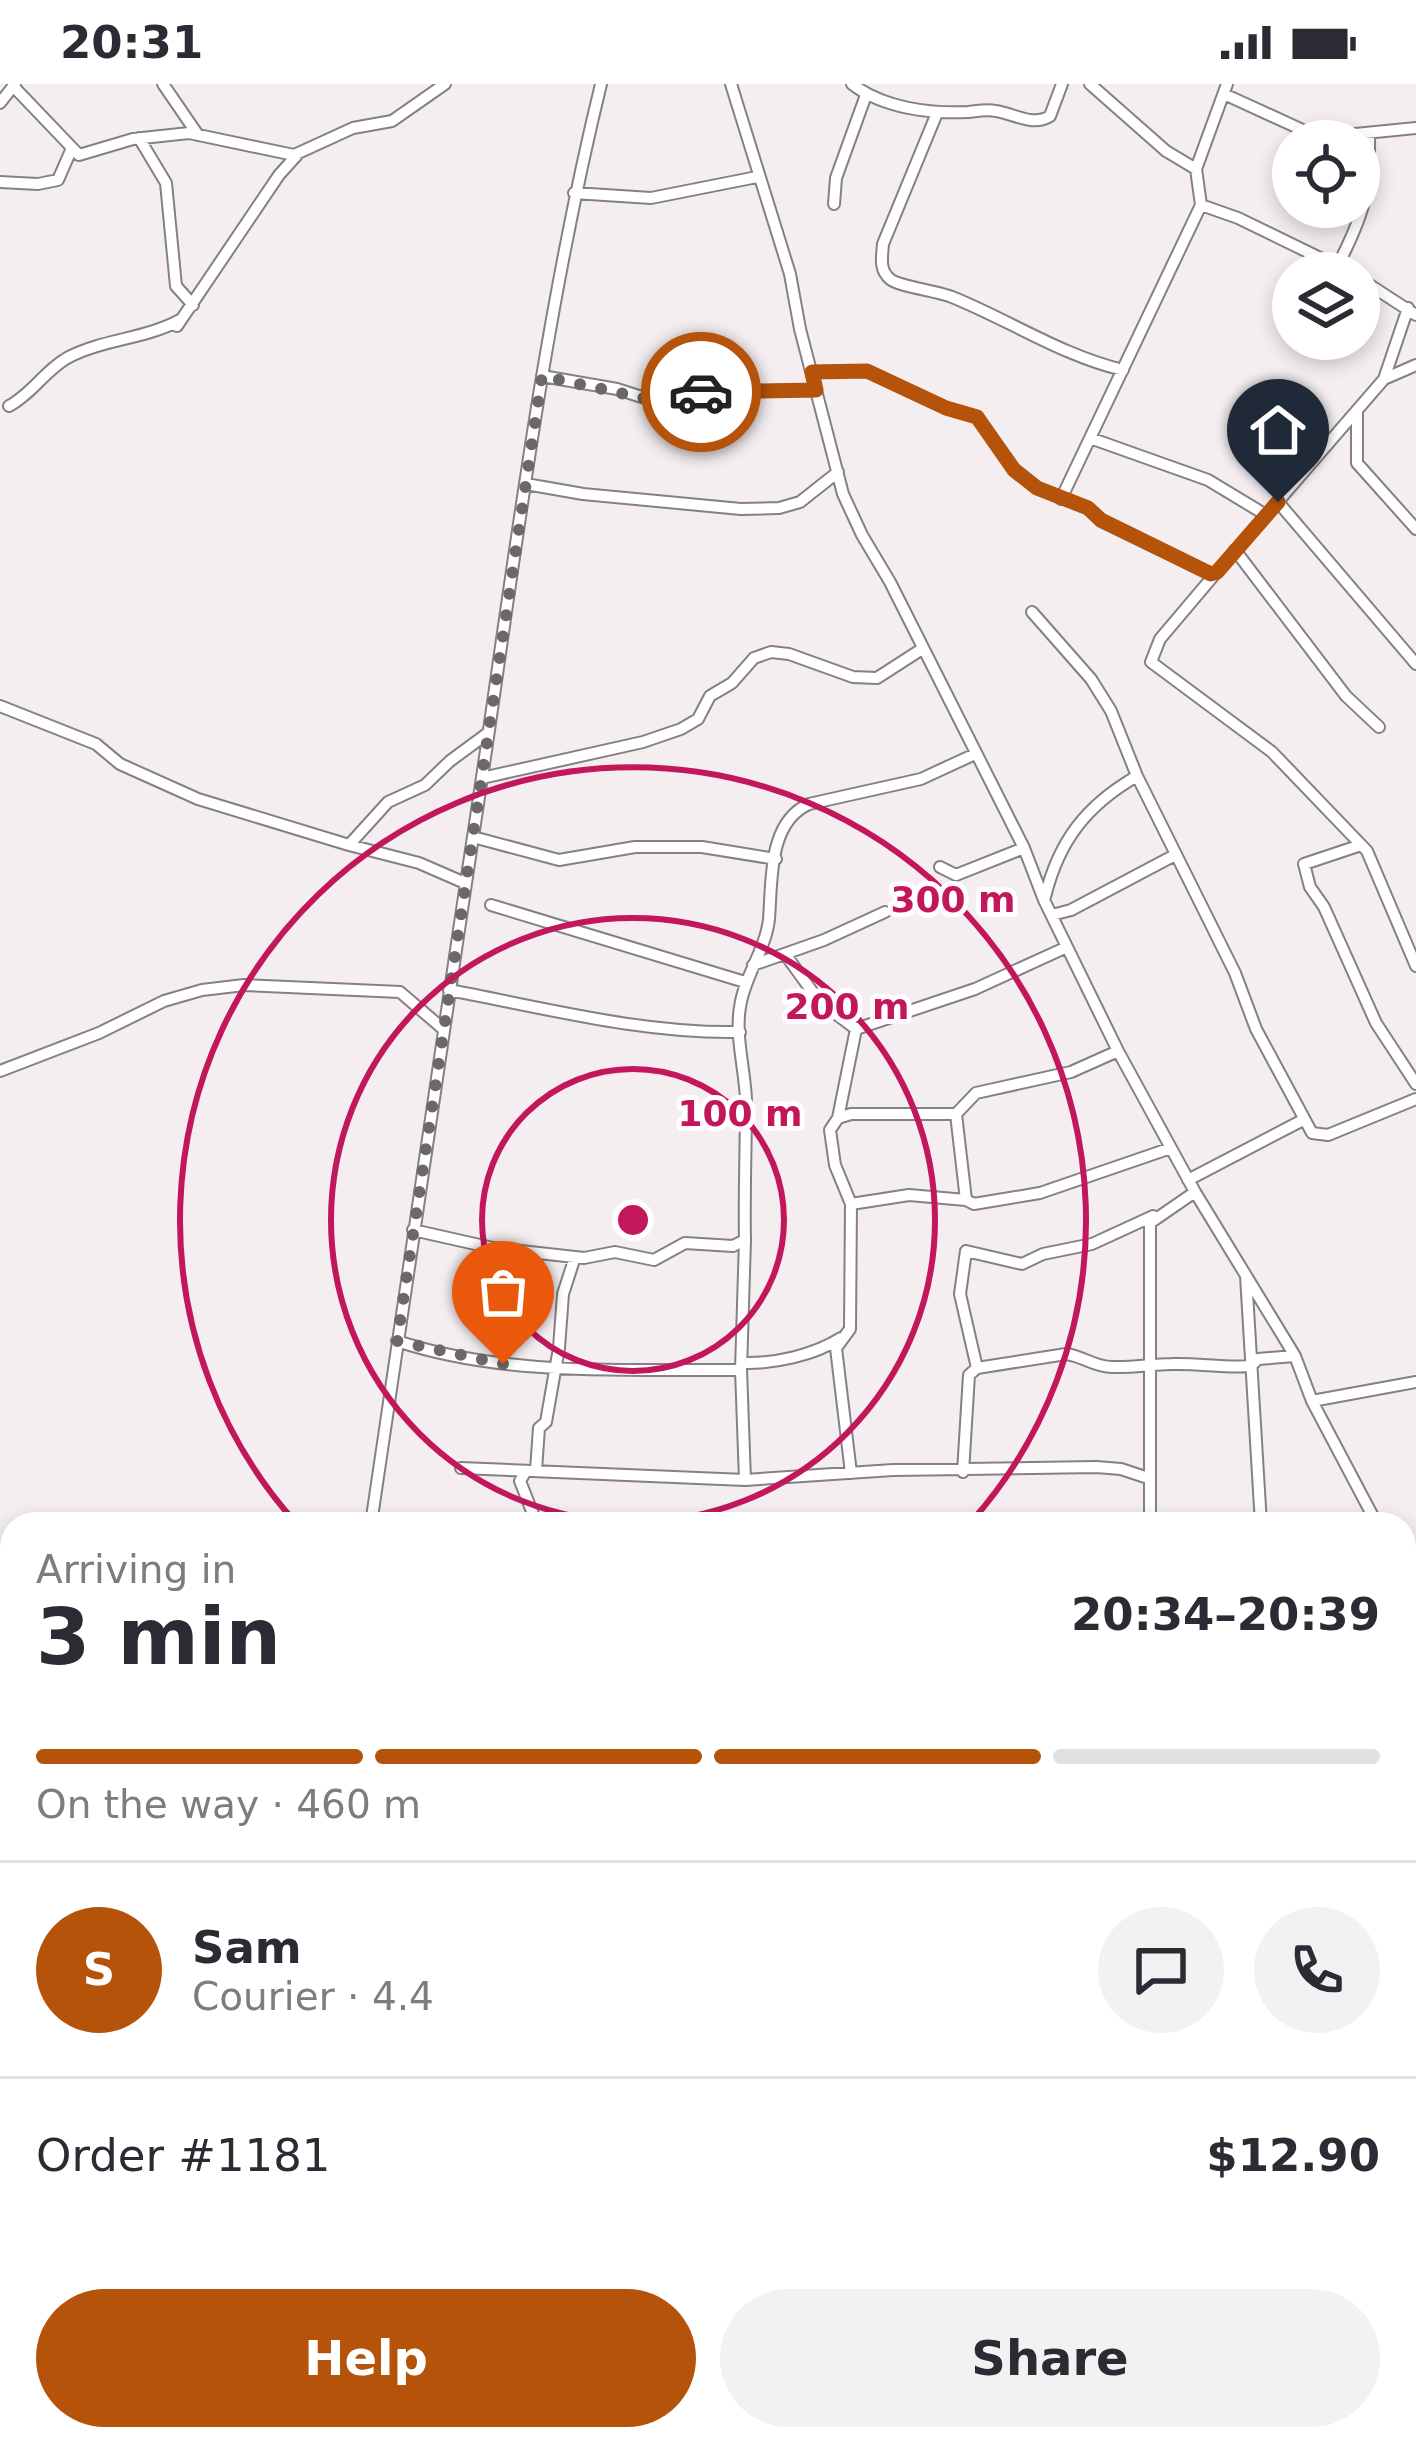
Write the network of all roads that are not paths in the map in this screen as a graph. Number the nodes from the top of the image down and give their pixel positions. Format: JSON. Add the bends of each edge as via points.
{"nodes":[{"id":1,"x":163,"y":84,"type":"edge"},
{"id":2,"x":445,"y":84,"type":"edge"},
{"id":3,"x":601,"y":84,"type":"edge"},
{"id":4,"x":731,"y":84,"type":"edge"},
{"id":5,"x":852,"y":84,"type":"edge"},
{"id":6,"x":1062,"y":84,"type":"edge"},
{"id":7,"x":1090,"y":84,"type":"edge"},
{"id":8,"x":14,"y":85,"type":"edge"},
{"id":9,"x":1226,"y":89,"type":"edge"},
{"id":10,"x":866,"y":95,"type":"junction"},
{"id":11,"x":0,"y":103,"type":"edge"},
{"id":12,"x":938,"y":113,"type":"junction"},
{"id":13,"x":1284,"y":120,"type":"edge"},
{"id":14,"x":1416,"y":128,"type":"edge"},
{"id":15,"x":1380,"y":132,"type":"edge"},
{"id":16,"x":198,"y":135,"type":"junction"},
{"id":17,"x":140,"y":138,"type":"junction"},
{"id":18,"x":72,"y":148,"type":"junction"},
{"id":19,"x":300,"y":153,"type":"junction"},
{"id":20,"x":1196,"y":169,"type":"junction"},
{"id":21,"x":758,"y":177,"type":"junction"},
{"id":22,"x":0,"y":182,"type":"edge"},
{"id":23,"x":574,"y":193,"type":"junction"},
{"id":24,"x":834,"y":204,"type":"dead end"},
{"id":25,"x":1201,"y":206,"type":"junction"},
{"id":26,"x":1310,"y":252,"type":"edge"},
{"id":27,"x":1380,"y":291,"type":"edge"},
{"id":28,"x":193,"y":305,"type":"junction"},
{"id":29,"x":1412,"y":312,"type":"edge"},
{"id":30,"x":1416,"y":365,"type":"edge"},
{"id":31,"x":1123,"y":370,"type":"junction"},
{"id":32,"x":812,"y":372,"type":"junction"},
{"id":33,"x":542,"y":376,"type":"junction"},
{"id":34,"x":1384,"y":379,"type":"junction"},
{"id":35,"x":816,"y":390,"type":"junction"},
{"id":36,"x":9,"y":406,"type":"dead end"},
{"id":37,"x":1357,"y":412,"type":"junction"},
{"id":38,"x":1090,"y":438,"type":"junction"},
{"id":39,"x":838,"y":472,"type":"junction"},
{"id":40,"x":526,"y":484,"type":"junction"},
{"id":41,"x":1061,"y":499,"type":"junction"},
{"id":42,"x":1278,"y":502,"type":"junction"},
{"id":43,"x":1266,"y":515,"type":"junction"},
{"id":44,"x":1416,"y":530,"type":"edge"},
{"id":45,"x":1235,"y":550,"type":"junction"},
{"id":46,"x":1217,"y":572,"type":"junction"},
{"id":47,"x":1032,"y":612,"type":"dead end"},
{"id":48,"x":922,"y":650,"type":"junction"},
{"id":49,"x":1416,"y":664,"type":"edge"},
{"id":50,"x":0,"y":706,"type":"edge"},
{"id":51,"x":1379,"y":727,"type":"dead end"},
{"id":52,"x":488,"y":734,"type":"junction"},
{"id":53,"x":976,"y":754,"type":"junction"},
{"id":54,"x":1137,"y":776,"type":"junction"},
{"id":55,"x":482,"y":778,"type":"junction"},
{"id":56,"x":473,"y":837,"type":"junction"},
{"id":57,"x":349,"y":844,"type":"junction"},
{"id":58,"x":1361,"y":844,"type":"junction"},
{"id":59,"x":1024,"y":848,"type":"junction"},
{"id":60,"x":1175,"y":855,"type":"junction"},
{"id":61,"x":776,"y":860,"type":"junction"},
{"id":62,"x":940,"y":867,"type":"dead end"},
{"id":63,"x":465,"y":884,"type":"junction"},
{"id":64,"x":1044,"y":900,"type":"junction"},
{"id":65,"x":491,"y":905,"type":"dead end"},
{"id":66,"x":885,"y":913,"type":"dead end"},
{"id":67,"x":1052,"y":915,"type":"junction"},
{"id":68,"x":1067,"y":947,"type":"junction"},
{"id":69,"x":785,"y":954,"type":"junction"},
{"id":70,"x":752,"y":965,"type":"junction"},
{"id":71,"x":1416,"y":966,"type":"edge"},
{"id":72,"x":745,"y":982,"type":"junction"},
{"id":73,"x":448,"y":991,"type":"junction"},
{"id":74,"x":442,"y":1028,"type":"junction"},
{"id":75,"x":856,"y":1029,"type":"junction"},
{"id":76,"x":740,"y":1032,"type":"junction"},
{"id":77,"x":1118,"y":1051,"type":"junction"},
{"id":78,"x":0,"y":1071,"type":"edge"},
{"id":79,"x":1416,"y":1084,"type":"edge"},
{"id":80,"x":1416,"y":1099,"type":"edge"},
{"id":81,"x":956,"y":1114,"type":"junction"},
{"id":82,"x":838,"y":1118,"type":"junction"},
{"id":83,"x":1303,"y":1120,"type":"junction"},
{"id":84,"x":1171,"y":1148,"type":"junction"},
{"id":85,"x":1191,"y":1186,"type":"junction"},
{"id":86,"x":966,"y":1200,"type":"junction"},
{"id":87,"x":851,"y":1204,"type":"junction"},
{"id":88,"x":1156,"y":1215,"type":"junction"},
{"id":89,"x":413,"y":1229,"type":"junction"},
{"id":90,"x":745,"y":1240,"type":"junction"},
{"id":91,"x":575,"y":1257,"type":"junction"},
{"id":92,"x":1246,"y":1272,"type":"junction"},
{"id":93,"x":841,"y":1338,"type":"junction"},
{"id":94,"x":397,"y":1341,"type":"junction"},
{"id":95,"x":1295,"y":1355,"type":"junction"},
{"id":96,"x":1151,"y":1365,"type":"junction"},
{"id":97,"x":555,"y":1366,"type":"junction"},
{"id":98,"x":1251,"y":1366,"type":"junction"},
{"id":99,"x":742,"y":1367,"type":"junction"},
{"id":100,"x":977,"y":1367,"type":"junction"},
{"id":101,"x":1416,"y":1382,"type":"edge"},
{"id":102,"x":1312,"y":1401,"type":"junction"},
{"id":103,"x":461,"y":1468,"type":"dead end"},
{"id":104,"x":531,"y":1471,"type":"junction"},
{"id":105,"x":963,"y":1472,"type":"junction"},
{"id":106,"x":851,"y":1473,"type":"junction"},
{"id":107,"x":1148,"y":1478,"type":"junction"},
{"id":108,"x":745,"y":1480,"type":"junction"},
{"id":109,"x":373,"y":1512,"type":"edge"},
{"id":110,"x":531,"y":1512,"type":"edge"},
{"id":111,"x":1149,"y":1512,"type":"edge"},
{"id":112,"x":1261,"y":1512,"type":"edge"},
{"id":113,"x":1372,"y":1512,"type":"edge"}],
"edges":[{"from":1,"to":16,"type":"street"},
{"from":2,"to":19,"type":"street","via":[[392,121],[353,128]]},
{"from":3,"to":23,"type":"street"},
{"from":4,"to":21,"type":"street"},
{"from":5,"to":10,"type":"street"},
{"from":6,"to":12,"type":"street","via":[[1044,122],[983,110]]},
{"from":7,"to":20,"type":"street"},
{"from":8,"to":11,"type":"street"},
{"from":8,"to":18,"type":"street"},
{"from":9,"to":13,"type":"street"},
{"from":9,"to":20,"type":"street"},
{"from":10,"to":12,"type":"street"},
{"from":10,"to":24,"type":"street"},
{"from":12,"to":31,"type":"street","via":[[884,244],[886,277]]},
{"from":14,"to":15,"type":"street"},
{"from":16,"to":17,"type":"street"},
{"from":16,"to":19,"type":"street"},
{"from":17,"to":18,"type":"street","via":[[79,155]]},
{"from":17,"to":28,"type":"street","via":[[166,183],[176,286]]},
{"from":18,"to":22,"type":"street","via":[[58,180]]},
{"from":19,"to":28,"type":"street"},
{"from":20,"to":25,"type":"street"},
{"from":21,"to":23,"type":"street","via":[[650,198]]},
{"from":21,"to":32,"type":"street"},
{"from":23,"to":33,"type":"street"},
{"from":25,"to":26,"type":"street"},
{"from":25,"to":31,"type":"street"},
{"from":27,"to":29,"type":"street"},
{"from":28,"to":36,"type":"street","via":[[180,322],[150,335],[66,358]]},
{"from":29,"to":34,"type":"street"},
{"from":30,"to":34,"type":"street"},
{"from":31,"to":38,"type":"street"},
{"from":32,"to":35,"type":"street"},
{"from":32,"to":41,"type":"street","via":[[867,371],[977,417],[1014,470]]},
{"from":33,"to":35,"type":"street","via":[[648,399]]},
{"from":33,"to":40,"type":"street"},
{"from":34,"to":37,"type":"street"},
{"from":35,"to":39,"type":"street"},
{"from":37,"to":42,"type":"street"},
{"from":37,"to":44,"type":"street","via":[[1360,470]]},
{"from":38,"to":41,"type":"street"},
{"from":38,"to":43,"type":"street","via":[[1208,480]]},
{"from":39,"to":40,"type":"street","via":[[779,508]]},
{"from":39,"to":48,"type":"street"},
{"from":40,"to":52,"type":"street"},
{"from":41,"to":46,"type":"street"},
{"from":42,"to":43,"type":"street"},
{"from":42,"to":49,"type":"street"},
{"from":43,"to":45,"type":"street"},
{"from":45,"to":46,"type":"street"},
{"from":45,"to":51,"type":"street","via":[[1346,696]]},
{"from":46,"to":58,"type":"street","via":[[1150,662],[1272,752]]},
{"from":47,"to":54,"type":"street","via":[[1091,679]]},
{"from":48,"to":53,"type":"street"},
{"from":48,"to":55,"type":"street","via":[[878,678],[771,652],[710,695],[698,719],[681,729]]},
{"from":50,"to":57,"type":"street","via":[[96,744],[120,764],[198,799]]},
{"from":52,"to":55,"type":"street"},
{"from":52,"to":57,"type":"street","via":[[425,785],[388,802]]},
{"from":53,"to":59,"type":"street"},
{"from":53,"to":61,"type":"street","via":[[922,778],[794,811]]},
{"from":54,"to":60,"type":"street"},
{"from":54,"to":64,"type":"street","via":[[1091,806],[1054,861]]},
{"from":55,"to":56,"type":"street"},
{"from":56,"to":61,"type":"street","via":[[560,860],[634,847],[702,847]]},
{"from":56,"to":63,"type":"street"},
{"from":57,"to":63,"type":"street"},
{"from":58,"to":71,"type":"street"},
{"from":58,"to":79,"type":"street","via":[[1304,864],[1376,1023]]},
{"from":59,"to":62,"type":"street","via":[[956,875]]},
{"from":59,"to":64,"type":"street"},
{"from":60,"to":67,"type":"street"},
{"from":60,"to":83,"type":"street"},
{"from":61,"to":70,"type":"street","via":[[769,922]]},
{"from":63,"to":73,"type":"street"},
{"from":64,"to":67,"type":"street"},
{"from":65,"to":72,"type":"street"},
{"from":66,"to":69,"type":"street"},
{"from":67,"to":68,"type":"street"},
{"from":68,"to":75,"type":"street"},
{"from":68,"to":77,"type":"street"},
{"from":69,"to":70,"type":"street"},
{"from":69,"to":75,"type":"street","via":[[819,1001]]},
{"from":70,"to":72,"type":"street"},
{"from":72,"to":76,"type":"street"},
{"from":73,"to":74,"type":"street"},
{"from":73,"to":76,"type":"street","via":[[655,1029]]},
{"from":74,"to":78,"type":"street","via":[[400,992],[202,989]]},
{"from":74,"to":89,"type":"street"},
{"from":75,"to":82,"type":"street"},
{"from":76,"to":90,"type":"street"},
{"from":77,"to":81,"type":"street","via":[[1071,1072],[976,1094]]},
{"from":77,"to":84,"type":"street"},
{"from":80,"to":83,"type":"street","via":[[1328,1135],[1312,1133]]},
{"from":81,"to":82,"type":"street"},
{"from":81,"to":86,"type":"street"},
{"from":82,"to":87,"type":"street","via":[[830,1130],[835,1166]]},
{"from":83,"to":85,"type":"street"},
{"from":84,"to":85,"type":"street"},
{"from":84,"to":86,"type":"street","via":[[1040,1193]]},
{"from":85,"to":88,"type":"street"},
{"from":85,"to":92,"type":"street"},
{"from":86,"to":87,"type":"street","via":[[909,1195]]},
{"from":87,"to":93,"type":"street","via":[[850,1329]]},
{"from":88,"to":96,"type":"street","via":[[1148,1235]]},
{"from":88,"to":100,"type":"street","via":[[1022,1264],[966,1251],[960,1294]]},
{"from":89,"to":91,"type":"street"},
{"from":89,"to":94,"type":"street"},
{"from":90,"to":91,"type":"street","via":[[685,1243],[654,1260],[615,1252]]},
{"from":90,"to":99,"type":"street"},
{"from":91,"to":97,"type":"street","via":[[562,1294]]},
{"from":92,"to":95,"type":"street"},
{"from":92,"to":98,"type":"street"},
{"from":93,"to":99,"type":"street"},
{"from":93,"to":106,"type":"street"},
{"from":94,"to":97,"type":"street","via":[[472,1359]]},
{"from":94,"to":109,"type":"street"},
{"from":95,"to":98,"type":"street"},
{"from":95,"to":102,"type":"street"},
{"from":96,"to":98,"type":"street"},
{"from":96,"to":100,"type":"street","via":[[1112,1367],[1066,1354]]},
{"from":96,"to":107,"type":"street"},
{"from":97,"to":99,"type":"street"},
{"from":97,"to":104,"type":"street"},
{"from":98,"to":112,"type":"street"},
{"from":99,"to":108,"type":"street"},
{"from":100,"to":105,"type":"street","via":[[969,1375]]},
{"from":101,"to":102,"type":"street"},
{"from":102,"to":113,"type":"street"},
{"from":103,"to":104,"type":"street"},
{"from":104,"to":108,"type":"street"},
{"from":104,"to":110,"type":"street","via":[[520,1481]]},
{"from":105,"to":106,"type":"street"},
{"from":105,"to":107,"type":"street","via":[[1096,1467]]},
{"from":106,"to":108,"type":"street"},
{"from":107,"to":111,"type":"street"}]}
